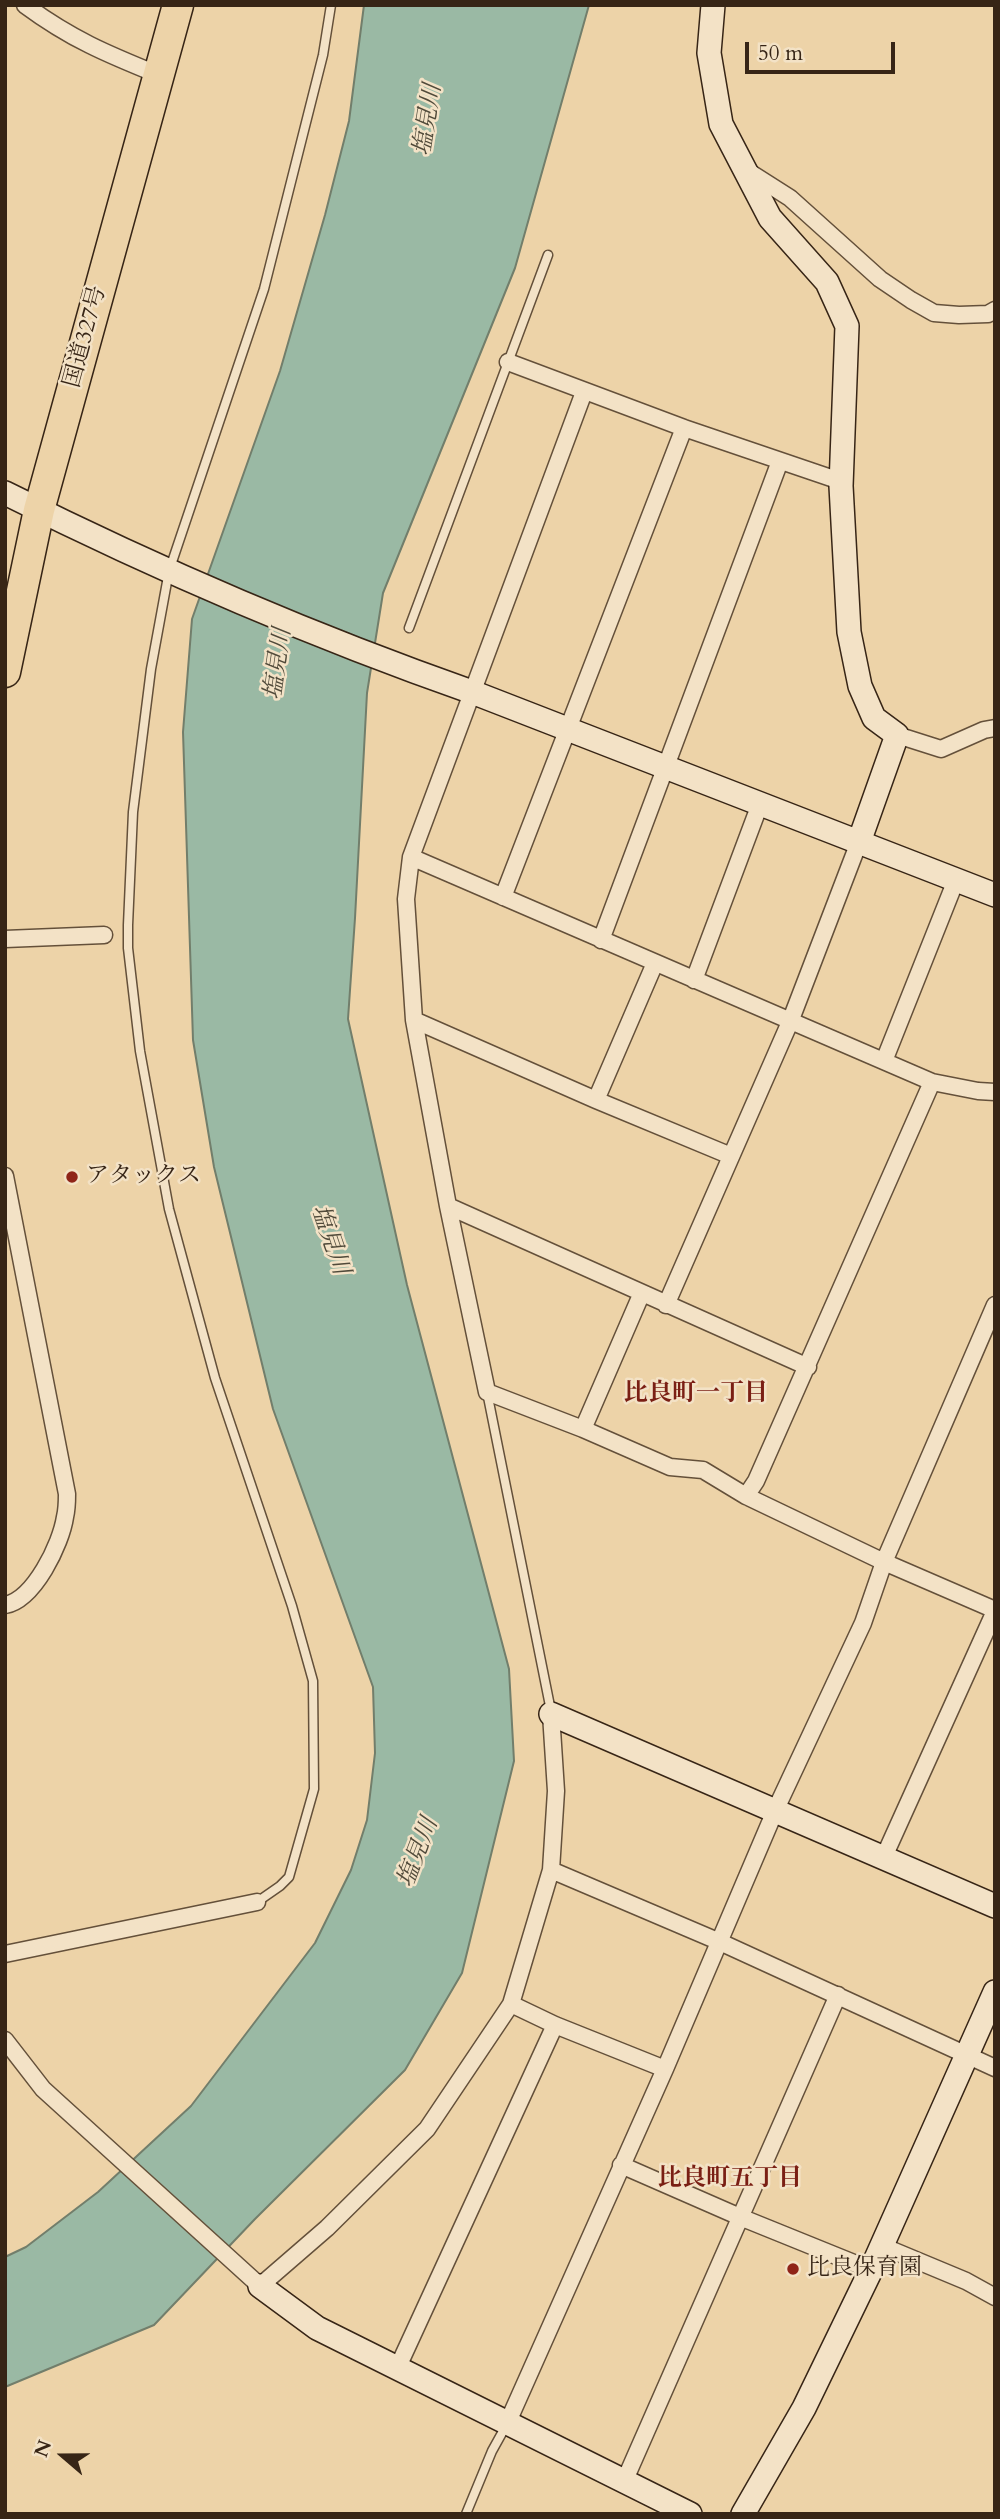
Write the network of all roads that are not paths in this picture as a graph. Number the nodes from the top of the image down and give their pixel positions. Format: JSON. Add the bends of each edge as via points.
{"nodes":[{"id":1,"x":25,"y":5,"type":"edge"},
{"id":2,"x":178,"y":5,"type":"edge"},
{"id":3,"x":331,"y":5,"type":"edge"},
{"id":4,"x":713,"y":5,"type":"edge"},
{"id":5,"x":159,"y":75,"type":"junction"},
{"id":6,"x":744,"y":168,"type":"junction"},
{"id":7,"x":548,"y":255,"type":"dead end"},
{"id":8,"x":995,"y":310,"type":"edge"},
{"id":9,"x":508,"y":362,"type":"junction"},
{"id":10,"x":584,"y":392,"type":"junction"},
{"id":11,"x":684,"y":428,"type":"junction"},
{"id":12,"x":780,"y":461,"type":"junction"},
{"id":13,"x":841,"y":478,"type":"junction"},
{"id":14,"x":5,"y":494,"type":"edge"},
{"id":15,"x":39,"y":510,"type":"junction"},
{"id":16,"x":176,"y":575,"type":"junction"},
{"id":17,"x":409,"y":628,"type":"dead end"},
{"id":18,"x":5,"y":672,"type":"edge"},
{"id":19,"x":472,"y":692,"type":"junction"},
{"id":20,"x":995,"y":728,"type":"edge"},
{"id":21,"x":568,"y":730,"type":"junction"},
{"id":22,"x":897,"y":735,"type":"junction"},
{"id":23,"x":665,"y":768,"type":"junction"},
{"id":24,"x":760,"y":804,"type":"junction"},
{"id":25,"x":859,"y":842,"type":"junction"},
{"id":26,"x":411,"y":857,"type":"junction"},
{"id":27,"x":956,"y":880,"type":"junction"},
{"id":28,"x":995,"y":895,"type":"edge"},
{"id":29,"x":503,"y":897,"type":"junction"},
{"id":30,"x":104,"y":934,"type":"dead end"},
{"id":31,"x":5,"y":939,"type":"edge"},
{"id":32,"x":601,"y":940,"type":"junction"},
{"id":33,"x":655,"y":963,"type":"junction"},
{"id":34,"x":694,"y":980,"type":"junction"},
{"id":35,"x":414,"y":1020,"type":"junction"},
{"id":36,"x":790,"y":1021,"type":"junction"},
{"id":37,"x":884,"y":1061,"type":"junction"},
{"id":38,"x":932,"y":1082,"type":"junction"},
{"id":39,"x":995,"y":1092,"type":"edge"},
{"id":40,"x":596,"y":1100,"type":"junction"},
{"id":41,"x":731,"y":1156,"type":"junction"},
{"id":42,"x":5,"y":1176,"type":"edge"},
{"id":43,"x":447,"y":1206,"type":"junction"},
{"id":44,"x":641,"y":1294,"type":"junction"},
{"id":45,"x":666,"y":1305,"type":"junction"},
{"id":46,"x":995,"y":1305,"type":"edge"},
{"id":47,"x":808,"y":1367,"type":"junction"},
{"id":48,"x":486,"y":1392,"type":"junction"},
{"id":49,"x":583,"y":1429,"type":"junction"},
{"id":50,"x":746,"y":1496,"type":"junction"},
{"id":51,"x":884,"y":1562,"type":"junction"},
{"id":52,"x":5,"y":1605,"type":"edge"},
{"id":53,"x":995,"y":1611,"type":"edge"},
{"id":54,"x":551,"y":1714,"type":"junction"},
{"id":55,"x":775,"y":1811,"type":"junction"},
{"id":56,"x":883,"y":1859,"type":"junction"},
{"id":57,"x":551,"y":1870,"type":"junction"},
{"id":58,"x":257,"y":1902,"type":"joint"},
{"id":59,"x":995,"y":1906,"type":"edge"},
{"id":60,"x":720,"y":1942,"type":"junction"},
{"id":61,"x":5,"y":1954,"type":"edge"},
{"id":62,"x":995,"y":1992,"type":"edge"},
{"id":63,"x":838,"y":1995,"type":"junction"},
{"id":64,"x":511,"y":2004,"type":"junction"},
{"id":65,"x":555,"y":2025,"type":"junction"},
{"id":66,"x":5,"y":2040,"type":"edge"},
{"id":67,"x":968,"y":2056,"type":"junction"},
{"id":68,"x":995,"y":2068,"type":"edge"},
{"id":69,"x":665,"y":2069,"type":"junction"},
{"id":70,"x":621,"y":2165,"type":"junction"},
{"id":71,"x":740,"y":2217,"type":"junction"},
{"id":72,"x":882,"y":2246,"type":"junction"},
{"id":73,"x":871,"y":2270,"type":"junction"},
{"id":74,"x":260,"y":2286,"type":"junction"},
{"id":75,"x":995,"y":2297,"type":"edge"},
{"id":76,"x":397,"y":2369,"type":"junction"},
{"id":77,"x":507,"y":2424,"type":"junction"},
{"id":78,"x":624,"y":2482,"type":"junction"},
{"id":79,"x":466,"y":2514,"type":"edge"},
{"id":80,"x":690,"y":2514,"type":"edge"},
{"id":81,"x":743,"y":2514,"type":"edge"}],
"edges":[{"from":1,"to":5,"type":"street","via":[[98,51]]},
{"from":2,"to":5,"type":"highway","name":"国道327号"},
{"from":3,"to":16,"type":"lane","via":[[323,55],[264,289]]},
{"from":4,"to":6,"type":"street","via":[[709,53],[721,124]]},
{"from":5,"to":15,"type":"highway","name":"国道327号"},
{"from":6,"to":8,"type":"street","via":[[790,198],[880,279],[911,300],[934,313],[978,315]]},
{"from":6,"to":13,"type":"street","via":[[770,218],[827,282],[847,327]]},
{"from":7,"to":9,"type":"lane"},
{"from":9,"to":10,"type":"street"},
{"from":9,"to":17,"type":"lane"},
{"from":10,"to":11,"type":"street"},
{"from":10,"to":19,"type":"street"},
{"from":11,"to":12,"type":"street"},
{"from":11,"to":21,"type":"street"},
{"from":12,"to":13,"type":"street"},
{"from":12,"to":23,"type":"street"},
{"from":13,"to":22,"type":"street","via":[[849,632],[860,686],[874,718]]},
{"from":14,"to":15,"type":"street"},
{"from":15,"to":16,"type":"street"},
{"from":15,"to":18,"type":"highway","name":"国道327号"},
{"from":16,"to":19,"type":"street"},
{"from":16,"to":58,"type":"lane","via":[[151,669],[133,812],[128,948],[140,1051],[169,1209],[215,1378],[313,1681],[314,1789],[289,1877]]},
{"from":19,"to":21,"type":"street"},
{"from":19,"to":26,"type":"street"},
{"from":20,"to":22,"type":"street","via":[[941,749]]},
{"from":21,"to":23,"type":"street"},
{"from":21,"to":29,"type":"street"},
{"from":22,"to":25,"type":"street"},
{"from":23,"to":24,"type":"street"},
{"from":23,"to":32,"type":"street"},
{"from":24,"to":25,"type":"street"},
{"from":24,"to":34,"type":"street"},
{"from":25,"to":27,"type":"street"},
{"from":25,"to":36,"type":"street"},
{"from":26,"to":29,"type":"street"},
{"from":26,"to":35,"type":"street","via":[[406,899]]},
{"from":27,"to":28,"type":"street"},
{"from":27,"to":37,"type":"street"},
{"from":29,"to":32,"type":"street"},
{"from":30,"to":31,"type":"street"},
{"from":32,"to":33,"type":"street"},
{"from":33,"to":34,"type":"street"},
{"from":33,"to":40,"type":"street"},
{"from":34,"to":36,"type":"street"},
{"from":35,"to":40,"type":"street"},
{"from":35,"to":43,"type":"street"},
{"from":36,"to":37,"type":"street"},
{"from":36,"to":41,"type":"street"},
{"from":37,"to":38,"type":"street"},
{"from":38,"to":39,"type":"street"},
{"from":38,"to":47,"type":"street"},
{"from":40,"to":41,"type":"street"},
{"from":41,"to":45,"type":"street"},
{"from":42,"to":52,"type":"street","via":[[67,1494],[65,1519],[35,1585],[15,1603]]},
{"from":43,"to":44,"type":"street"},
{"from":43,"to":48,"type":"street"},
{"from":44,"to":45,"type":"street"},
{"from":44,"to":49,"type":"street"},
{"from":45,"to":47,"type":"street"},
{"from":46,"to":51,"type":"street"},
{"from":47,"to":50,"type":"street"},
{"from":48,"to":49,"type":"street"},
{"from":48,"to":54,"type":"lane"},
{"from":49,"to":50,"type":"street","via":[[670,1467],[703,1470]]},
{"from":50,"to":51,"type":"street"},
{"from":51,"to":53,"type":"street"},
{"from":51,"to":55,"type":"street","via":[[863,1623]]},
{"from":53,"to":56,"type":"street"},
{"from":54,"to":55,"type":"street"},
{"from":54,"to":57,"type":"street","via":[[556,1791]]},
{"from":55,"to":56,"type":"street"},
{"from":55,"to":60,"type":"street"},
{"from":56,"to":59,"type":"street"},
{"from":57,"to":60,"type":"street"},
{"from":57,"to":64,"type":"street"},
{"from":58,"to":61,"type":"street"},
{"from":60,"to":63,"type":"street"},
{"from":60,"to":69,"type":"street"},
{"from":62,"to":67,"type":"street"},
{"from":63,"to":67,"type":"street"},
{"from":63,"to":71,"type":"street"},
{"from":64,"to":65,"type":"street"},
{"from":64,"to":74,"type":"street","via":[[427,2129],[327,2228]]},
{"from":65,"to":69,"type":"street"},
{"from":65,"to":76,"type":"street"},
{"from":66,"to":74,"type":"street","via":[[43,2089]]},
{"from":67,"to":68,"type":"street"},
{"from":67,"to":72,"type":"street"},
{"from":69,"to":70,"type":"street"},
{"from":70,"to":71,"type":"street"},
{"from":70,"to":77,"type":"street"},
{"from":71,"to":73,"type":"street"},
{"from":71,"to":78,"type":"street"},
{"from":72,"to":73,"type":"street"},
{"from":72,"to":75,"type":"street"},
{"from":73,"to":81,"type":"street","via":[[804,2408]]},
{"from":74,"to":76,"type":"street","via":[[317,2328]]},
{"from":76,"to":77,"type":"street"},
{"from":77,"to":78,"type":"street"},
{"from":77,"to":79,"type":"lane"},
{"from":78,"to":80,"type":"street"}]}
